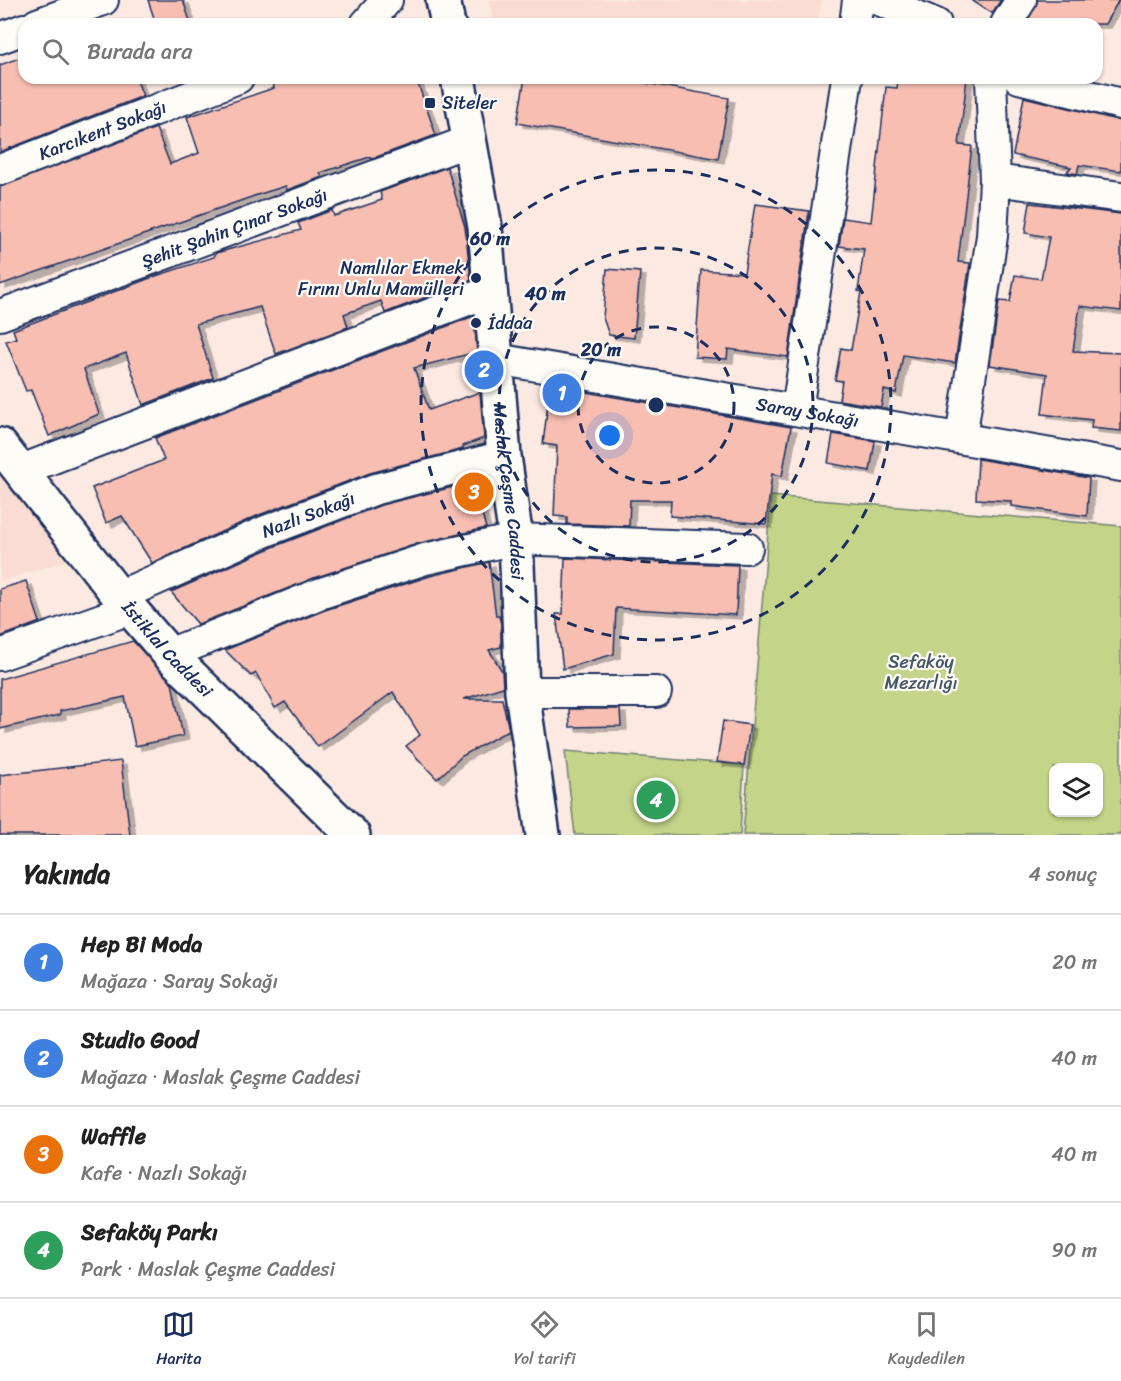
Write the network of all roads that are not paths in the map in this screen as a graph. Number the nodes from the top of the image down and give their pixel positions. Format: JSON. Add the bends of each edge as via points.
{"nodes":[{"id":1,"x":387,"y":0,"type":"edge"},
{"id":2,"x":443,"y":0,"type":"edge"},
{"id":3,"x":858,"y":0,"type":"edge"},
{"id":4,"x":879,"y":0,"type":"edge"},
{"id":5,"x":1021,"y":0,"type":"edge"},
{"id":6,"x":80,"y":3,"type":"edge"},
{"id":7,"x":49,"y":18,"type":"edge"},
{"id":8,"x":371,"y":18,"type":"edge"},
{"id":9,"x":447,"y":18,"type":"edge"},
{"id":10,"x":856,"y":18,"type":"edge"},
{"id":11,"x":922,"y":18,"type":"edge"},
{"id":12,"x":1010,"y":18,"type":"edge"},
{"id":13,"x":18,"y":31,"type":"edge"},
{"id":14,"x":0,"y":38,"type":"edge"},
{"id":15,"x":222,"y":84,"type":"edge"},
{"id":16,"x":459,"y":84,"type":"edge"},
{"id":17,"x":846,"y":84,"type":"edge"},
{"id":18,"x":991,"y":84,"type":"edge"},
{"id":19,"x":1043,"y":84,"type":"edge"},
{"id":20,"x":1121,"y":104,"type":"edge"},
{"id":21,"x":469,"y":141,"type":"junction"},
{"id":22,"x":0,"y":170,"type":"edge"},
{"id":23,"x":995,"y":180,"type":"junction"},
{"id":24,"x":1121,"y":197,"type":"edge"},
{"id":25,"x":491,"y":291,"type":"junction"},
{"id":26,"x":0,"y":315,"type":"edge"},
{"id":27,"x":496,"y":359,"type":"junction"},
{"id":28,"x":797,"y":410,"type":"junction"},
{"id":29,"x":961,"y":438,"type":"junction"},
{"id":30,"x":0,"y":445,"type":"edge"},
{"id":31,"x":504,"y":456,"type":"junction"},
{"id":32,"x":1121,"y":466,"type":"edge"},
{"id":33,"x":19,"y":471,"type":"junction"},
{"id":34,"x":516,"y":539,"type":"junction"},
{"id":35,"x":747,"y":548,"type":"dead end"},
{"id":36,"x":124,"y":602,"type":"junction"},
{"id":37,"x":169,"y":654,"type":"junction"},
{"id":38,"x":0,"y":655,"type":"edge"},
{"id":39,"x":522,"y":692,"type":"junction"},
{"id":40,"x":656,"y":692,"type":"dead end"},
{"id":41,"x":353,"y":835,"type":"edge"},
{"id":42,"x":543,"y":835,"type":"edge"}],
"edges":[{"from":1,"to":8,"type":"street"},
{"from":2,"to":9,"type":"street"},
{"from":3,"to":10,"type":"street"},
{"from":4,"to":11,"type":"street"},
{"from":5,"to":12,"type":"street"},
{"from":6,"to":7,"type":"street"},
{"from":13,"to":14,"type":"street"},
{"from":15,"to":22,"type":"street","name":"Karcıkent Sokağı"},
{"from":16,"to":21,"type":"street","name":"Maslak Çeşme Caddesi"},
{"from":17,"to":28,"type":"street"},
{"from":18,"to":23,"type":"street"},
{"from":19,"to":20,"type":"street"},
{"from":21,"to":25,"type":"street","name":"Maslak Çeşme Caddesi","via":[[485,227]]},
{"from":21,"to":26,"type":"street","name":"Şehit Şahin Çınar Sokağı"},
{"from":23,"to":24,"type":"street"},
{"from":23,"to":29,"type":"street","via":[[992,236]]},
{"from":25,"to":27,"type":"street","name":"Maslak Çeşme Caddesi"},
{"from":25,"to":33,"type":"street"},
{"from":27,"to":28,"type":"street","name":"Saray Sokağı"},
{"from":27,"to":31,"type":"street","name":"Maslak Çeşme Caddesi"},
{"from":28,"to":29,"type":"street","name":"Saray Sokağı"},
{"from":29,"to":32,"type":"street","name":"Saray Sokağı"},
{"from":30,"to":33,"type":"street","name":"İstiklal Caddesi"},
{"from":31,"to":34,"type":"street","name":"Maslak Çeşme Caddesi"},
{"from":31,"to":36,"type":"street","name":"Nazlı Sokağı","via":[[376,489],[266,531]]},
{"from":33,"to":36,"type":"street","name":"İstiklal Caddesi"},
{"from":34,"to":35,"type":"street"},
{"from":34,"to":37,"type":"street","via":[[415,562],[319,594]]},
{"from":34,"to":39,"type":"street","name":"Maslak Çeşme Caddesi"},
{"from":36,"to":37,"type":"street","name":"İstiklal Caddesi"},
{"from":36,"to":38,"type":"street","name":"Nazlı Sokağı"},
{"from":37,"to":41,"type":"street","name":"İstiklal Caddesi"},
{"from":39,"to":40,"type":"street"},
{"from":39,"to":42,"type":"street","name":"Maslak Çeşme Caddesi"}]}
